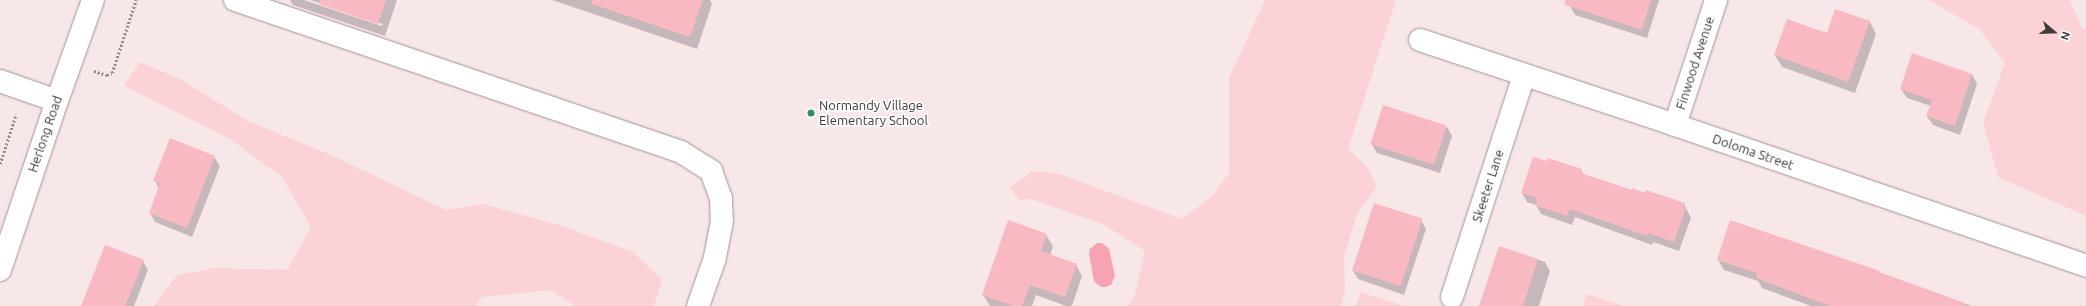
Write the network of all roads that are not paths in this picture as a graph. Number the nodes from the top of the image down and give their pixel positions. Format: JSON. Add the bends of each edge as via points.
{"nodes":[{"id":1,"x":93,"y":0,"type":"edge"},
{"id":2,"x":235,"y":0,"type":"edge"},
{"id":3,"x":1716,"y":0,"type":"edge"},
{"id":4,"x":1420,"y":40,"type":"dead end"},
{"id":5,"x":1524,"y":75,"type":"junction"},
{"id":6,"x":0,"y":81,"type":"edge"},
{"id":7,"x":57,"y":101,"type":"junction"},
{"id":8,"x":1675,"y":125,"type":"junction"},
{"id":9,"x":2086,"y":266,"type":"edge"},
{"id":10,"x":0,"y":270,"type":"edge"},
{"id":11,"x":1452,"y":297,"type":"dead end"},
{"id":12,"x":698,"y":306,"type":"edge"}],
"edges":[{"from":1,"to":7,"type":"street","name":"Herlong Road"},
{"from":2,"to":12,"type":"street","via":[[681,152],[711,171],[721,198],[722,220],[715,258]]},
{"from":3,"to":8,"type":"street","name":"Finwood Avenue"},
{"from":4,"to":5,"type":"street","name":"Doloma Street"},
{"from":5,"to":8,"type":"street","name":"Doloma Street"},
{"from":5,"to":11,"type":"street","name":"Skeeter Lane"},
{"from":6,"to":7,"type":"street"},
{"from":7,"to":10,"type":"street","name":"Herlong Road"},
{"from":8,"to":9,"type":"street","name":"Doloma Street"}]}
